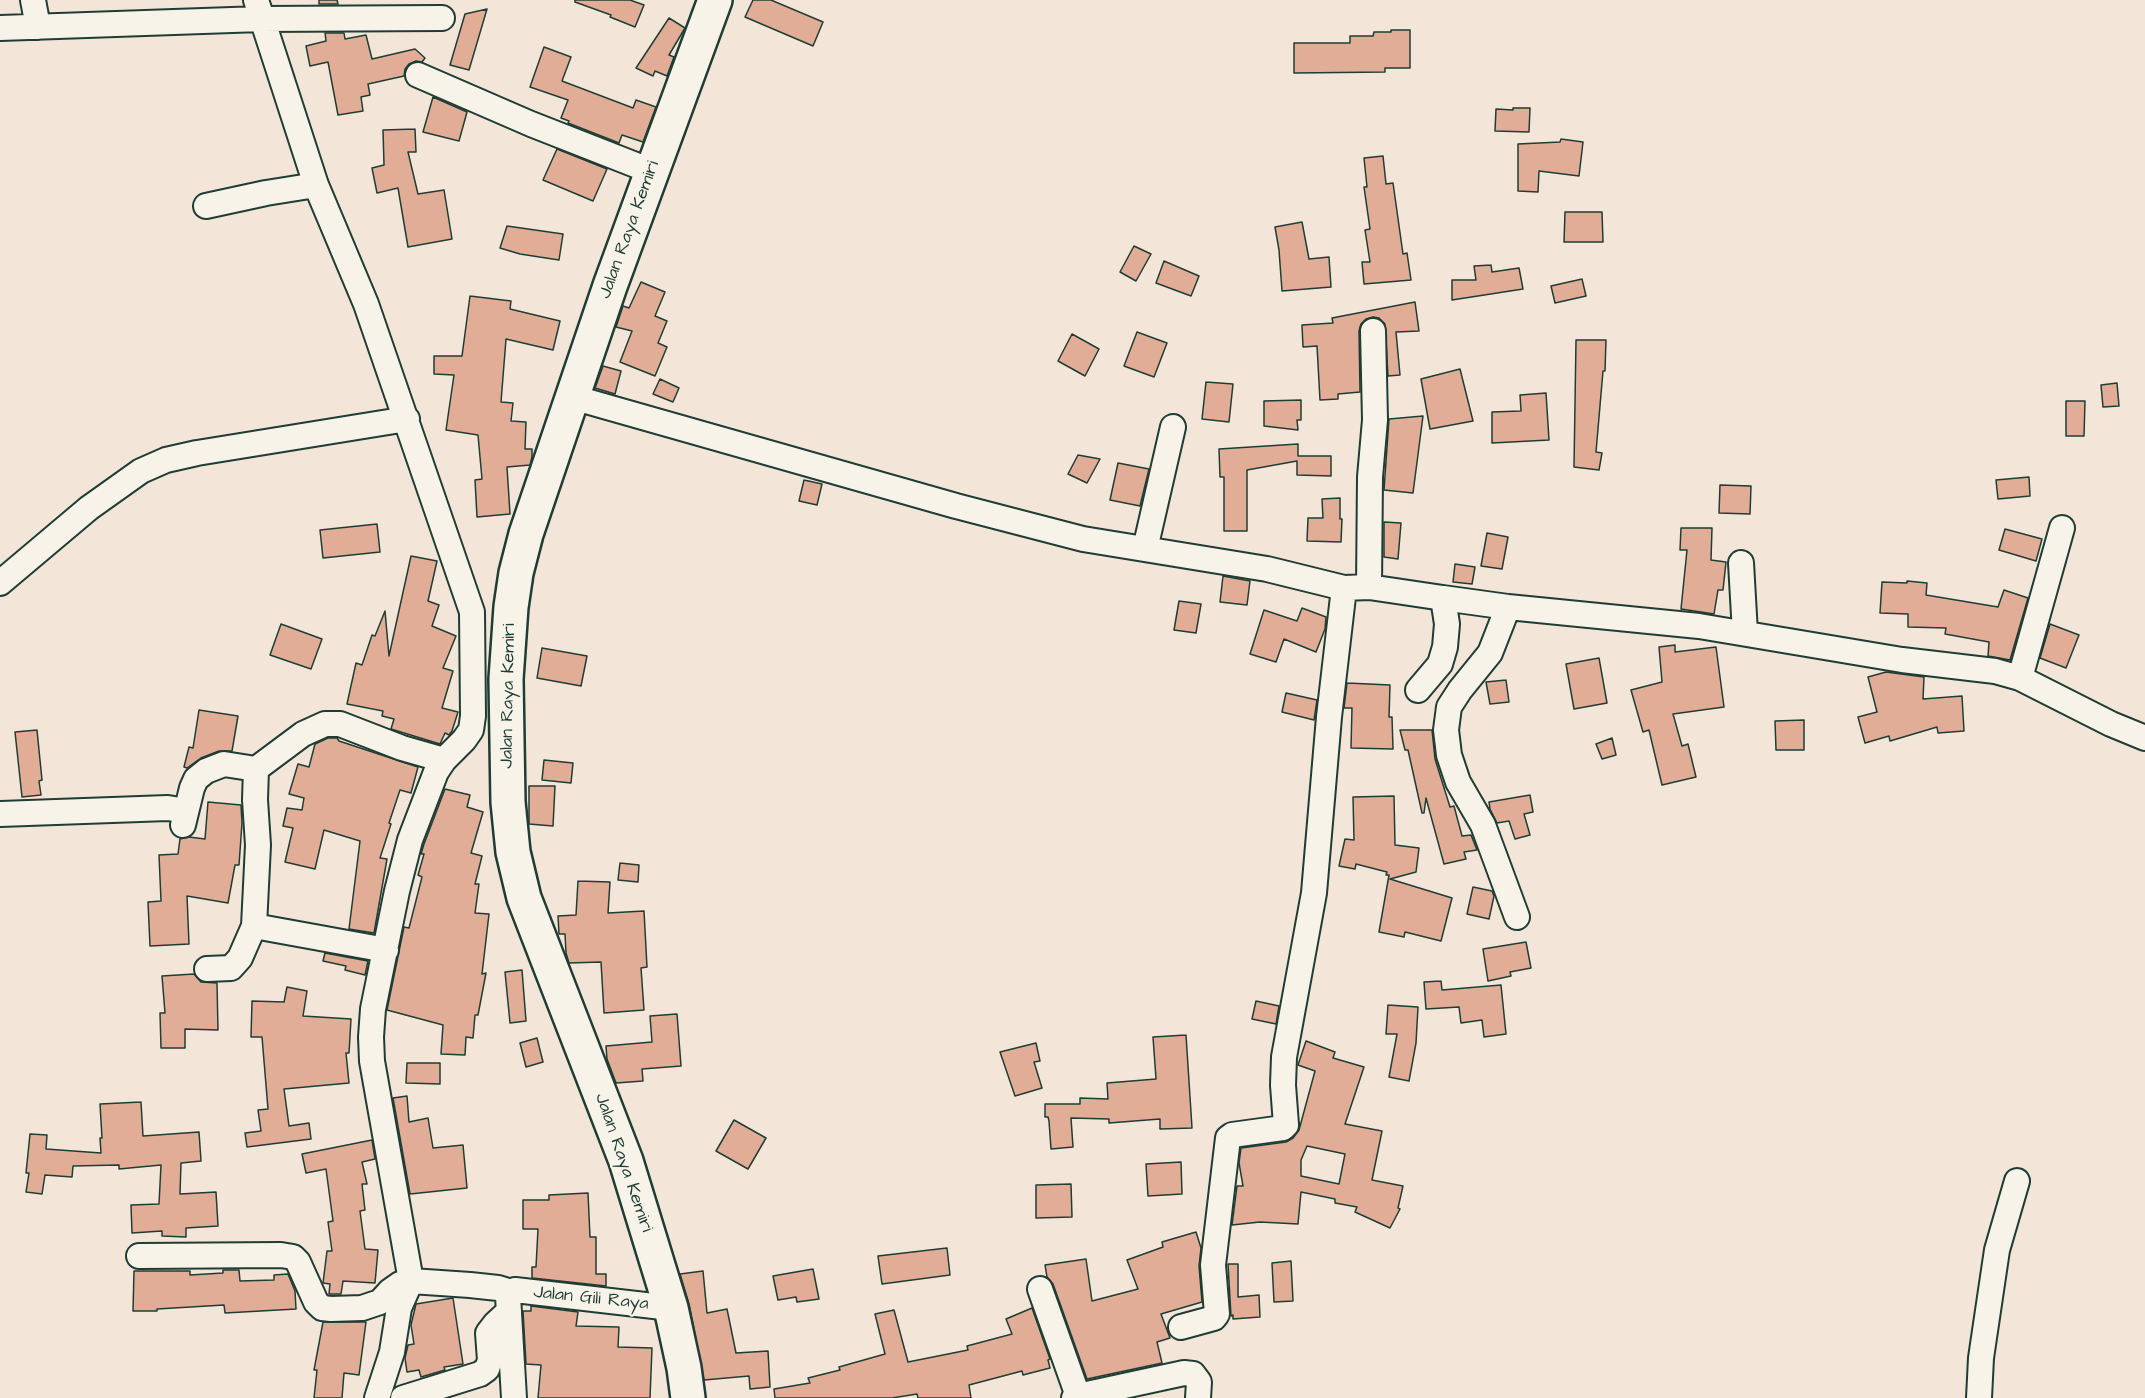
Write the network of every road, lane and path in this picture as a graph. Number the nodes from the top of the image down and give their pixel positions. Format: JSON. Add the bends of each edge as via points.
{"nodes":[{"id":1,"x":33,"y":0,"type":"edge"},
{"id":2,"x":715,"y":0,"type":"edge"},
{"id":3,"x":258,"y":9,"type":"edge"},
{"id":4,"x":442,"y":18,"type":"dead end"},
{"id":5,"x":38,"y":27,"type":"junction"},
{"id":6,"x":0,"y":28,"type":"edge"},
{"id":7,"x":418,"y":75,"type":"dead end"},
{"id":8,"x":651,"y":171,"type":"junction"},
{"id":9,"x":316,"y":185,"type":"junction"},
{"id":10,"x":206,"y":206,"type":"dead end"},
{"id":11,"x":1373,"y":331,"type":"dead end"},
{"id":12,"x":572,"y":397,"type":"junction"},
{"id":13,"x":407,"y":419,"type":"junction"},
{"id":14,"x":1173,"y":427,"type":"dead end"},
{"id":15,"x":2062,"y":528,"type":"dead end"},
{"id":16,"x":1145,"y":549,"type":"junction"},
{"id":17,"x":1741,"y":563,"type":"dead end"},
{"id":18,"x":0,"y":583,"type":"edge"},
{"id":19,"x":1369,"y":587,"type":"junction"},
{"id":20,"x":1344,"y":588,"type":"junction"},
{"id":21,"x":1443,"y":598,"type":"junction"},
{"id":22,"x":1508,"y":607,"type":"junction"},
{"id":23,"x":488,"y":609,"type":"junction"},
{"id":24,"x":1745,"y":633,"type":"junction"},
{"id":25,"x":2020,"y":678,"type":"junction"},
{"id":26,"x":1418,"y":690,"type":"dead end"},
{"id":27,"x":2145,"y":738,"type":"edge"},
{"id":28,"x":444,"y":760,"type":"junction"},
{"id":29,"x":256,"y":769,"type":"junction"},
{"id":30,"x":0,"y":814,"type":"edge"},
{"id":31,"x":1516,"y":917,"type":"dead end"},
{"id":32,"x":254,"y":926,"type":"junction"},
{"id":33,"x":386,"y":950,"type":"junction"},
{"id":34,"x":207,"y":969,"type":"dead end"},
{"id":35,"x":2017,"y":1181,"type":"dead end"},
{"id":36,"x":139,"y":1256,"type":"dead end"},
{"id":37,"x":411,"y":1281,"type":"junction"},
{"id":38,"x":1040,"y":1289,"type":"dead end"},
{"id":39,"x":510,"y":1301,"type":"junction"},
{"id":40,"x":671,"y":1308,"type":"junction"},
{"id":41,"x":1181,"y":1327,"type":"dead end"},
{"id":42,"x":1076,"y":1397,"type":"edge"},
{"id":43,"x":377,"y":1398,"type":"edge"},
{"id":44,"x":403,"y":1398,"type":"edge"},
{"id":45,"x":514,"y":1398,"type":"edge"},
{"id":46,"x":688,"y":1398,"type":"edge"},
{"id":47,"x":1198,"y":1398,"type":"edge"},
{"id":48,"x":1979,"y":1398,"type":"edge"}],
"edges":[{"from":1,"to":5,"type":"street"},
{"from":2,"to":8,"type":"street","name":"Jalan Raya Kemiri"},
{"from":3,"to":4,"type":"street"},
{"from":3,"to":5,"type":"street"},
{"from":3,"to":9,"type":"street"},
{"from":5,"to":6,"type":"street"},
{"from":7,"to":8,"type":"street"},
{"from":8,"to":12,"type":"street","name":"Jalan Raya Kemiri"},
{"from":9,"to":10,"type":"street"},
{"from":9,"to":13,"type":"street","via":[[366,304]]},
{"from":11,"to":19,"type":"street","via":[[1375,420]]},
{"from":12,"to":16,"type":"street","via":[[956,506],[1083,538]]},
{"from":12,"to":23,"type":"street","name":"Jalan Raya Kemiri","via":[[516,573]]},
{"from":13,"to":18,"type":"street","via":[[166,460],[141,471],[89,508]]},
{"from":13,"to":23,"type":"street"},
{"from":14,"to":16,"type":"street"},
{"from":15,"to":25,"type":"street"},
{"from":16,"to":20,"type":"street","via":[[1267,569]]},
{"from":17,"to":24,"type":"street"},
{"from":19,"to":20,"type":"street"},
{"from":19,"to":21,"type":"street"},
{"from":20,"to":41,"type":"street","via":[[1314,893],[1284,1057],[1286,1125],[1228,1138],[1214,1259],[1217,1314]]},
{"from":21,"to":22,"type":"street"},
{"from":21,"to":26,"type":"street","via":[[1445,647],[1440,664]]},
{"from":22,"to":24,"type":"street"},
{"from":22,"to":31,"type":"street","via":[[1490,653],[1449,707],[1446,730],[1458,782],[1483,825]]},
{"from":23,"to":28,"type":"street","via":[[471,730]]},
{"from":23,"to":40,"type":"street","name":"Jalan Raya Kemiri","via":[[506,679],[508,802],[513,852],[524,898],[626,1161]]},
{"from":24,"to":25,"type":"street"},
{"from":25,"to":27,"type":"street"},
{"from":28,"to":29,"type":"street","via":[[340,724],[325,724],[303,734]]},
{"from":28,"to":33,"type":"street","via":[[436,772],[403,864]]},
{"from":29,"to":30,"type":"street","via":[[224,764],[206,771],[196,779],[185,818],[168,808]]},
{"from":29,"to":32,"type":"street"},
{"from":32,"to":33,"type":"street"},
{"from":32,"to":34,"type":"street","via":[[240,958],[231,968]]},
{"from":33,"to":37,"type":"street","via":[[373,1009],[372,1061]]},
{"from":35,"to":48,"type":"street","via":[[1997,1250]]},
{"from":36,"to":37,"type":"street","via":[[293,1257],[316,1302],[332,1310],[380,1302],[400,1284]]},
{"from":37,"to":39,"type":"street","via":[[488,1287]]},
{"from":37,"to":43,"type":"street","via":[[399,1308],[392,1352]]},
{"from":38,"to":42,"type":"street"},
{"from":39,"to":40,"type":"street","name":"Jalan Gili Raya","via":[[515,1290]]},
{"from":39,"to":44,"type":"street","via":[[488,1333],[487,1369]]},
{"from":39,"to":45,"type":"street","name":"Jalan Gili Raya"},
{"from":40,"to":46,"type":"street","name":"Jalan Raya Kemiri"},
{"from":42,"to":47,"type":"street","via":[[1184,1373],[1193,1374],[1199,1382]]}]}
